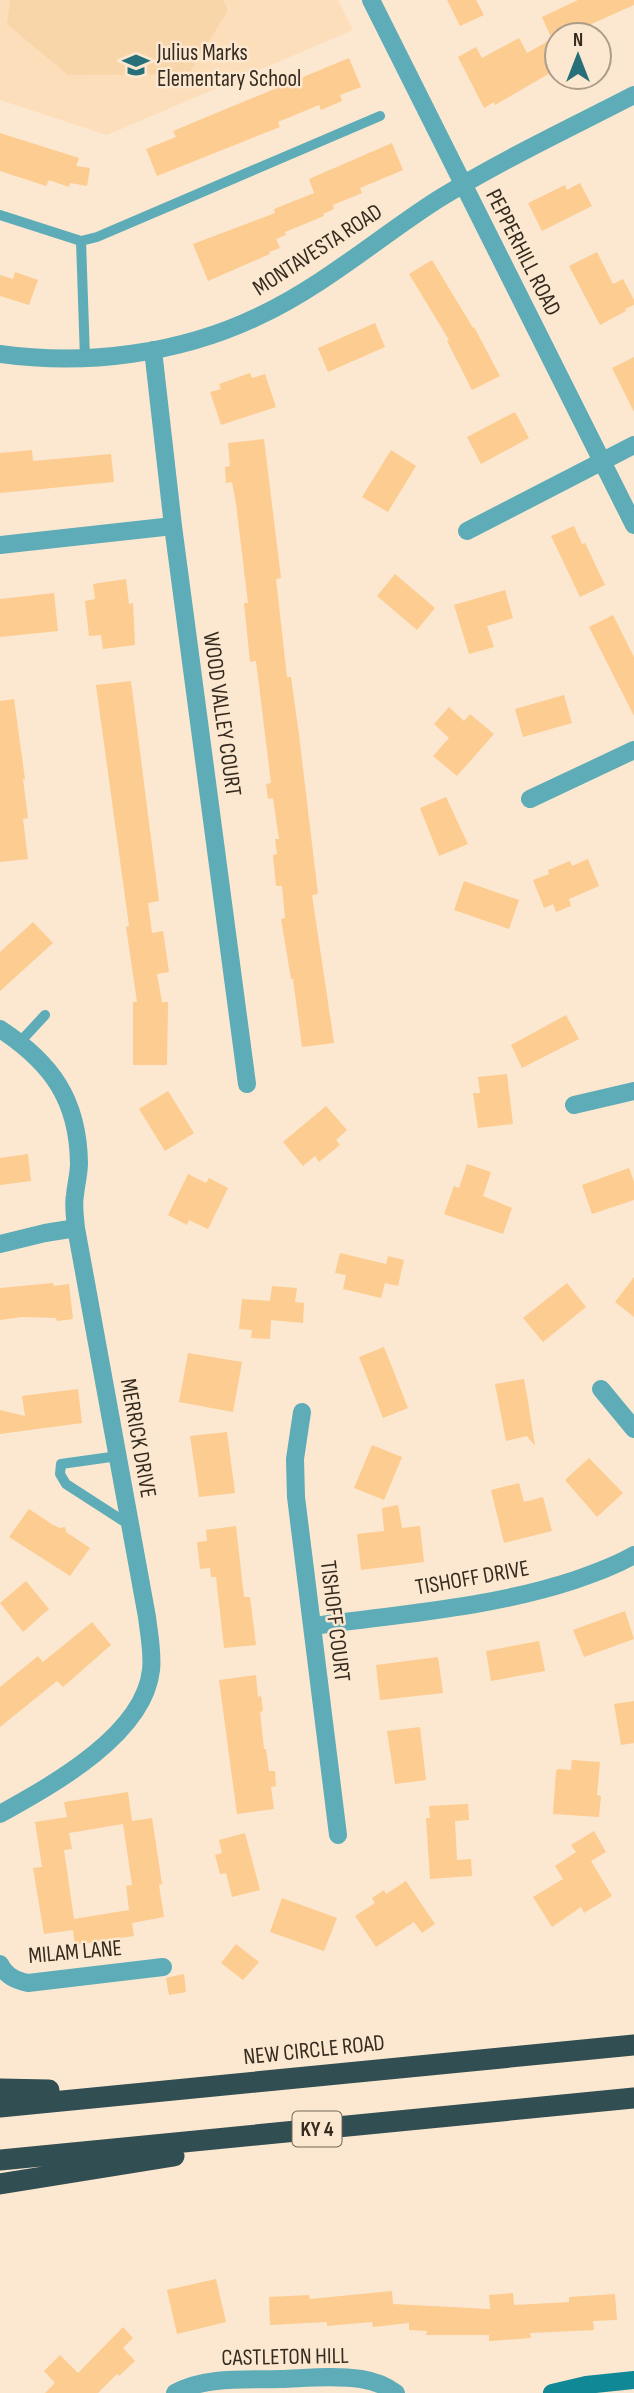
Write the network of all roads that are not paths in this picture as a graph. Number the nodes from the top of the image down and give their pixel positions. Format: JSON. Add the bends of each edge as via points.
{"nodes":[{"id":1,"x":371,"y":0,"type":"edge"},
{"id":2,"x":634,"y":95,"type":"edge"},
{"id":3,"x":380,"y":116,"type":"dead end"},
{"id":4,"x":463,"y":185,"type":"junction"},
{"id":5,"x":0,"y":215,"type":"edge"},
{"id":6,"x":81,"y":240,"type":"junction"},
{"id":7,"x":153,"y":350,"type":"junction"},
{"id":8,"x":0,"y":354,"type":"edge"},
{"id":9,"x":85,"y":358,"type":"junction"},
{"id":10,"x":634,"y":445,"type":"edge"},
{"id":11,"x":602,"y":461,"type":"junction"},
{"id":12,"x":634,"y":525,"type":"edge"},
{"id":13,"x":173,"y":526,"type":"junction"},
{"id":14,"x":467,"y":531,"type":"dead end"},
{"id":15,"x":0,"y":545,"type":"edge"},
{"id":16,"x":634,"y":750,"type":"edge"},
{"id":17,"x":530,"y":799,"type":"dead end"},
{"id":18,"x":46,"y":1015,"type":"dead end"},
{"id":19,"x":1,"y":1031,"type":"edge"},
{"id":20,"x":19,"y":1043,"type":"junction"},
{"id":21,"x":247,"y":1084,"type":"dead end"},
{"id":22,"x":634,"y":1091,"type":"edge"},
{"id":23,"x":574,"y":1105,"type":"dead end"},
{"id":24,"x":76,"y":1228,"type":"junction"},
{"id":25,"x":0,"y":1244,"type":"edge"},
{"id":26,"x":601,"y":1389,"type":"dead end"},
{"id":27,"x":302,"y":1412,"type":"dead end"},
{"id":28,"x":634,"y":1429,"type":"edge"},
{"id":29,"x":118,"y":1456,"type":"junction"},
{"id":30,"x":131,"y":1526,"type":"junction"},
{"id":31,"x":634,"y":1555,"type":"edge"},
{"id":32,"x":313,"y":1626,"type":"junction"},
{"id":33,"x":0,"y":1814,"type":"edge"},
{"id":34,"x":338,"y":1835,"type":"dead end"},
{"id":35,"x":0,"y":1964,"type":"edge"},
{"id":36,"x":163,"y":1967,"type":"dead end"},
{"id":37,"x":634,"y":2045,"type":"edge"},
{"id":38,"x":240,"y":2083,"type":"junction"},
{"id":39,"x":0,"y":2090,"type":"edge"},
{"id":40,"x":634,"y":2098,"type":"edge"},
{"id":41,"x":0,"y":2107,"type":"edge"},
{"id":42,"x":527,"y":2108,"type":"junction"},
{"id":43,"x":0,"y":2160,"type":"edge"},
{"id":44,"x":0,"y":2184,"type":"edge"},
{"id":45,"x":634,"y":2380,"type":"edge"},
{"id":46,"x":175,"y":2393,"type":"edge"},
{"id":47,"x":396,"y":2393,"type":"edge"},
{"id":48,"x":552,"y":2393,"type":"edge"}],
"edges":[{"from":1,"to":4,"type":"street","name":"PEPPERHILL ROAD"},
{"from":2,"to":4,"type":"street","name":"MONTAVESTA ROAD"},
{"from":3,"to":6,"type":"lane"},
{"from":4,"to":7,"type":"street","name":"MONTAVESTA ROAD","via":[[259,316]]},
{"from":4,"to":11,"type":"street","name":"PEPPERHILL ROAD"},
{"from":5,"to":6,"type":"lane"},
{"from":6,"to":9,"type":"lane"},
{"from":7,"to":9,"type":"street","name":"MONTAVESTA ROAD"},
{"from":7,"to":13,"type":"street","name":"WOOD VALLEY COURT"},
{"from":8,"to":9,"type":"street","name":"MONTAVESTA ROAD"},
{"from":10,"to":11,"type":"street"},
{"from":11,"to":12,"type":"street","name":"PEPPERHILL ROAD"},
{"from":11,"to":14,"type":"street"},
{"from":13,"to":15,"type":"street"},
{"from":13,"to":21,"type":"street","name":"WOOD VALLEY COURT"},
{"from":16,"to":17,"type":"street"},
{"from":18,"to":20,"type":"lane"},
{"from":19,"to":20,"type":"street","name":"MERRICK DRIVE"},
{"from":20,"to":24,"type":"street","name":"MERRICK DRIVE","via":[[55,1076],[73,1117],[79,1162]]},
{"from":22,"to":23,"type":"street"},
{"from":24,"to":25,"type":"street"},
{"from":24,"to":29,"type":"street","name":"MERRICK DRIVE"},
{"from":26,"to":28,"type":"street"},
{"from":27,"to":32,"type":"street","name":"TISHOFF COURT","via":[[295,1458],[296,1497]]},
{"from":29,"to":30,"type":"street","name":"MERRICK DRIVE"},
{"from":29,"to":30,"type":"lane","via":[[61,1464],[60,1474],[66,1484]]},
{"from":30,"to":33,"type":"street","name":"MERRICK DRIVE","via":[[152,1660],[146,1688],[108,1744]]},
{"from":31,"to":32,"type":"street","name":"TISHOFF DRIVE","via":[[537,1592]]},
{"from":32,"to":34,"type":"street","name":"TISHOFF COURT"},
{"from":35,"to":36,"type":"street","name":"MILAM LANE","via":[[10,1977],[28,1983]]},
{"from":37,"to":38,"type":"highway","name":"NEW CIRCLE ROAD","number":"KY 4"},
{"from":38,"to":39,"type":"highway"},
{"from":38,"to":41,"type":"highway","name":"NEW CIRCLE ROAD","number":"KY 4"},
{"from":40,"to":42,"type":"highway","number":"KY 4"},
{"from":42,"to":43,"type":"highway","number":"KY 4"},
{"from":42,"to":44,"type":"highway"},
{"from":45,"to":48,"type":"street"},
{"from":46,"to":47,"type":"street","name":"CASTLETON HILL","via":[[213,2382],[315,2378],[359,2379]]}]}
